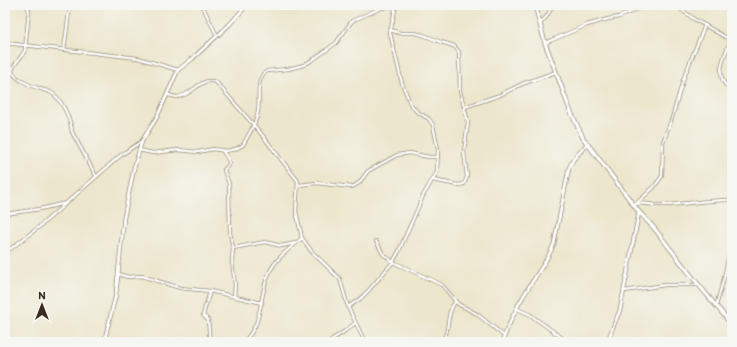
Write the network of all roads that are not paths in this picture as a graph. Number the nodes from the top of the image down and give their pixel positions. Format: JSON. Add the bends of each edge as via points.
{"nodes":[{"id":1,"x":26,"y":5,"type":"edge"},
{"id":2,"x":70,"y":5,"type":"edge"},
{"id":3,"x":202,"y":5,"type":"edge"},
{"id":4,"x":247,"y":5,"type":"edge"},
{"id":5,"x":396,"y":5,"type":"edge"},
{"id":6,"x":535,"y":5,"type":"edge"},
{"id":7,"x":553,"y":5,"type":"edge"},
{"id":8,"x":647,"y":5,"type":"edge"},
{"id":9,"x":675,"y":5,"type":"edge"},
{"id":10,"x":540,"y":24,"type":"junction"},
{"id":11,"x":705,"y":25,"type":"junction"},
{"id":12,"x":390,"y":30,"type":"junction"},
{"id":13,"x":217,"y":36,"type":"junction"},
{"id":14,"x":731,"y":41,"type":"edge"},
{"id":15,"x":5,"y":43,"type":"edge"},
{"id":16,"x":545,"y":43,"type":"junction"},
{"id":17,"x":26,"y":45,"type":"junction"},
{"id":18,"x":64,"y":50,"type":"junction"},
{"id":19,"x":178,"y":70,"type":"junction"},
{"id":20,"x":556,"y":72,"type":"junction"},
{"id":21,"x":732,"y":92,"type":"edge"},
{"id":22,"x":167,"y":95,"type":"junction"},
{"id":23,"x":464,"y":107,"type":"junction"},
{"id":24,"x":254,"y":124,"type":"junction"},
{"id":25,"x":142,"y":141,"type":"junction"},
{"id":26,"x":587,"y":144,"type":"junction"},
{"id":27,"x":138,"y":150,"type":"junction"},
{"id":28,"x":222,"y":150,"type":"junction"},
{"id":29,"x":438,"y":157,"type":"junction"},
{"id":30,"x":96,"y":176,"type":"junction"},
{"id":31,"x":433,"y":180,"type":"junction"},
{"id":32,"x":299,"y":185,"type":"junction"},
{"id":33,"x":732,"y":200,"type":"edge"},
{"id":34,"x":68,"y":202,"type":"junction"},
{"id":35,"x":635,"y":204,"type":"junction"},
{"id":36,"x":639,"y":212,"type":"junction"},
{"id":37,"x":5,"y":214,"type":"edge"},
{"id":38,"x":302,"y":238,"type":"junction"},
{"id":39,"x":376,"y":241,"type":"dead end"},
{"id":40,"x":296,"y":243,"type":"junction"},
{"id":41,"x":233,"y":248,"type":"junction"},
{"id":42,"x":730,"y":250,"type":"dead end"},
{"id":43,"x":5,"y":252,"type":"edge"},
{"id":44,"x":393,"y":262,"type":"junction"},
{"id":45,"x":118,"y":274,"type":"junction"},
{"id":46,"x":699,"y":285,"type":"junction"},
{"id":47,"x":210,"y":291,"type":"junction"},
{"id":48,"x":624,"y":291,"type":"junction"},
{"id":49,"x":234,"y":296,"type":"junction"},
{"id":50,"x":455,"y":302,"type":"junction"},
{"id":51,"x":262,"y":303,"type":"junction"},
{"id":52,"x":716,"y":306,"type":"junction"},
{"id":53,"x":348,"y":307,"type":"junction"},
{"id":54,"x":517,"y":309,"type":"junction"},
{"id":55,"x":355,"y":322,"type":"junction"},
{"id":56,"x":732,"y":325,"type":"edge"},
{"id":57,"x":504,"y":336,"type":"junction"},
{"id":58,"x":104,"y":341,"type":"edge"},
{"id":59,"x":97,"y":342,"type":"edge"},
{"id":60,"x":210,"y":342,"type":"edge"},
{"id":61,"x":243,"y":342,"type":"edge"},
{"id":62,"x":328,"y":342,"type":"edge"},
{"id":63,"x":365,"y":342,"type":"edge"},
{"id":64,"x":442,"y":342,"type":"edge"},
{"id":65,"x":502,"y":342,"type":"edge"},
{"id":66,"x":568,"y":342,"type":"edge"},
{"id":67,"x":608,"y":342,"type":"edge"}],
"edges":[{"from":1,"to":17,"type":"street","via":[[29,10]]},
{"from":2,"to":18,"type":"street"},
{"from":3,"to":13,"type":"street"},
{"from":4,"to":13,"type":"street"},
{"from":5,"to":12,"type":"street"},
{"from":5,"to":24,"type":"street","via":[[381,8],[352,22],[336,43],[314,59],[288,69],[265,72],[259,85],[258,112]]},
{"from":6,"to":10,"type":"main road"},
{"from":7,"to":10,"type":"street"},
{"from":8,"to":16,"type":"street","via":[[619,17],[587,25]]},
{"from":9,"to":11,"type":"street"},
{"from":10,"to":16,"type":"main road"},
{"from":11,"to":14,"type":"street"},
{"from":11,"to":35,"type":"street","via":[[684,77],[663,142],[662,176]]},
{"from":12,"to":23,"type":"street","via":[[423,35],[456,48],[460,58],[460,90]]},
{"from":12,"to":29,"type":"street","via":[[406,95],[416,111],[431,122],[437,141]]},
{"from":13,"to":19,"type":"street"},
{"from":14,"to":21,"type":"street","via":[[721,72],[722,80]]},
{"from":15,"to":17,"type":"street"},
{"from":16,"to":20,"type":"main road"},
{"from":17,"to":18,"type":"street"},
{"from":17,"to":30,"type":"street","via":[[23,56],[13,66],[12,72],[34,87],[55,95],[66,112],[72,132]]},
{"from":18,"to":19,"type":"street","via":[[138,58]]},
{"from":19,"to":22,"type":"street"},
{"from":20,"to":23,"type":"street"},
{"from":20,"to":26,"type":"main road","via":[[577,126]]},
{"from":22,"to":24,"type":"street","via":[[183,96],[200,84],[213,81]]},
{"from":22,"to":25,"type":"street"},
{"from":23,"to":31,"type":"street","via":[[468,122],[464,152],[466,181],[458,185]]},
{"from":24,"to":28,"type":"street","via":[[243,145]]},
{"from":24,"to":32,"type":"street"},
{"from":25,"to":27,"type":"street"},
{"from":25,"to":30,"type":"street"},
{"from":26,"to":35,"type":"main road"},
{"from":26,"to":54,"type":"street","via":[[569,168],[551,252]]},
{"from":27,"to":28,"type":"street","via":[[153,153]]},
{"from":27,"to":45,"type":"street","via":[[124,217]]},
{"from":28,"to":41,"type":"street","via":[[230,163],[224,170],[229,184],[230,234]]},
{"from":29,"to":31,"type":"street","via":[[437,172]]},
{"from":29,"to":32,"type":"street","via":[[410,153],[397,155],[368,171],[359,183],[352,187]]},
{"from":30,"to":34,"type":"street"},
{"from":31,"to":44,"type":"street"},
{"from":32,"to":38,"type":"street","via":[[296,211]]},
{"from":33,"to":35,"type":"street","via":[[666,205]]},
{"from":34,"to":37,"type":"street"},
{"from":34,"to":43,"type":"street"},
{"from":35,"to":36,"type":"main road"},
{"from":36,"to":46,"type":"main road"},
{"from":36,"to":48,"type":"street"},
{"from":38,"to":40,"type":"street"},
{"from":38,"to":53,"type":"street","via":[[312,252],[339,277]]},
{"from":39,"to":44,"type":"street","via":[[383,254]]},
{"from":40,"to":41,"type":"street","via":[[281,246],[264,242]]},
{"from":40,"to":51,"type":"street","via":[[269,272]]},
{"from":41,"to":49,"type":"street"},
{"from":42,"to":52,"type":"street"},
{"from":44,"to":50,"type":"street","via":[[442,285]]},
{"from":44,"to":53,"type":"street","via":[[360,299]]},
{"from":45,"to":47,"type":"street","via":[[128,277],[142,276],[185,289]]},
{"from":45,"to":58,"type":"street"},
{"from":46,"to":48,"type":"street","via":[[665,285]]},
{"from":46,"to":52,"type":"main road"},
{"from":47,"to":49,"type":"street"},
{"from":47,"to":60,"type":"street","via":[[203,315],[208,320]]},
{"from":48,"to":67,"type":"street","via":[[618,319]]},
{"from":49,"to":51,"type":"street"},
{"from":50,"to":57,"type":"street","via":[[477,314]]},
{"from":50,"to":64,"type":"street"},
{"from":51,"to":61,"type":"street","via":[[257,323]]},
{"from":52,"to":56,"type":"main road"},
{"from":53,"to":55,"type":"street"},
{"from":54,"to":57,"type":"street"},
{"from":54,"to":66,"type":"street","via":[[529,314]]},
{"from":55,"to":62,"type":"street"},
{"from":55,"to":63,"type":"street"},
{"from":57,"to":65,"type":"street"},
{"from":58,"to":59,"type":"street"}]}
